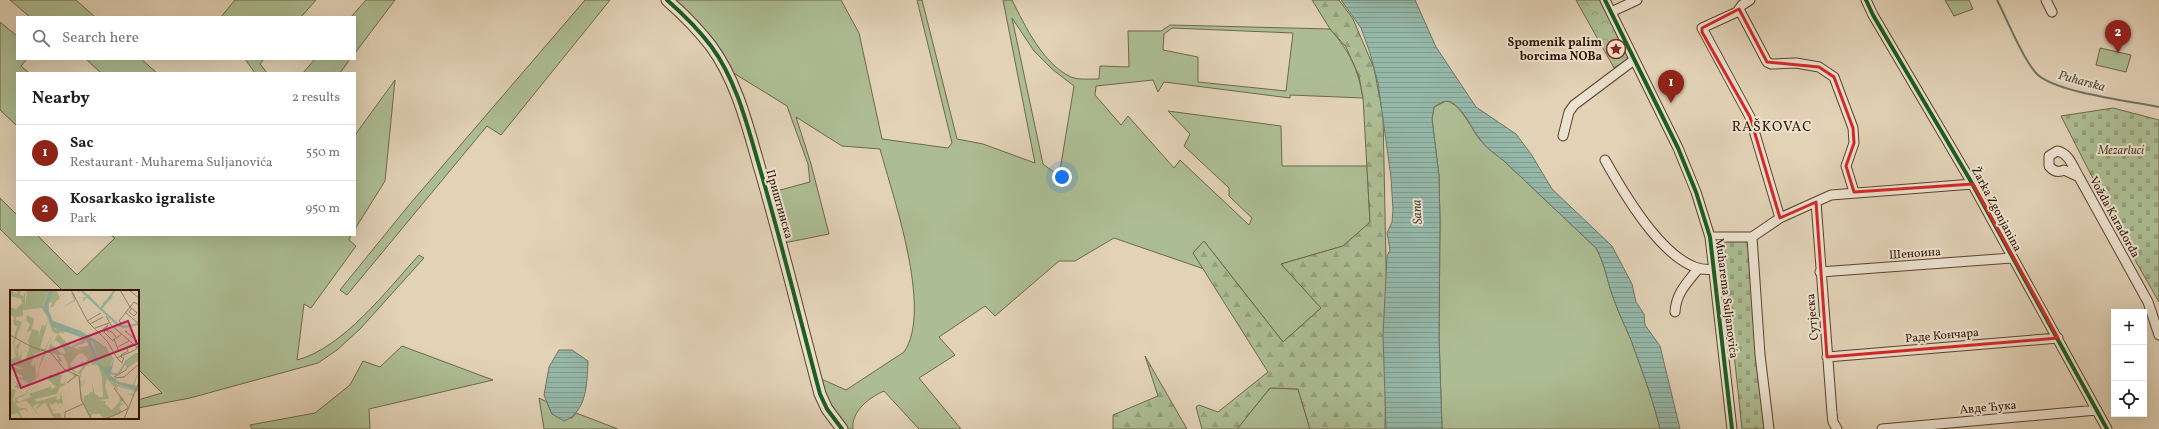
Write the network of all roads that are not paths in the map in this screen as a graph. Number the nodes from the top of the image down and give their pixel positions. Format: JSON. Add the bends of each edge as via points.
{"nodes":[{"id":1,"x":667,"y":0,"type":"edge"},
{"id":2,"x":1605,"y":0,"type":"edge"},
{"id":3,"x":1637,"y":0,"type":"edge"},
{"id":4,"x":1750,"y":0,"type":"edge"},
{"id":5,"x":1866,"y":0,"type":"edge"},
{"id":6,"x":2046,"y":0,"type":"edge"},
{"id":7,"x":1739,"y":10,"type":"junction"},
{"id":8,"x":1610,"y":12,"type":"junction"},
{"id":9,"x":2052,"y":12,"type":"dead end"},
{"id":10,"x":1634,"y":60,"type":"junction"},
{"id":11,"x":1563,"y":136,"type":"dead end"},
{"id":12,"x":1605,"y":160,"type":"dead end"},
{"id":13,"x":2079,"y":177,"type":"dead end"},
{"id":14,"x":1973,"y":184,"type":"junction"},
{"id":15,"x":1854,"y":192,"type":"junction"},
{"id":16,"x":1816,"y":202,"type":"junction"},
{"id":17,"x":1780,"y":218,"type":"junction"},
{"id":18,"x":1710,"y":237,"type":"junction"},
{"id":19,"x":1752,"y":237,"type":"junction"},
{"id":20,"x":2012,"y":258,"type":"junction"},
{"id":21,"x":1698,"y":269,"type":"junction"},
{"id":22,"x":1714,"y":269,"type":"junction"},
{"id":23,"x":1820,"y":272,"type":"junction"},
{"id":24,"x":1675,"y":312,"type":"dead end"},
{"id":25,"x":2159,"y":335,"type":"edge"},
{"id":26,"x":2058,"y":338,"type":"junction"},
{"id":27,"x":1827,"y":357,"type":"junction"},
{"id":28,"x":2097,"y":410,"type":"junction"},
{"id":29,"x":1964,"y":425,"type":"edge"},
{"id":30,"x":842,"y":429,"type":"edge"},
{"id":31,"x":1732,"y":429,"type":"edge"},
{"id":32,"x":1769,"y":429,"type":"edge"},
{"id":33,"x":1837,"y":429,"type":"edge"},
{"id":34,"x":1882,"y":429,"type":"edge"},
{"id":35,"x":2107,"y":429,"type":"edge"}],
"edges":[{"from":1,"to":30,"type":"street","name":"Приштинска","via":[[711,46],[737,98],[774,219],[820,394]]},
{"from":2,"to":8,"type":"street","name":"Muharema Suljanovića"},
{"from":3,"to":8,"type":"street"},
{"from":4,"to":7,"type":"street"},
{"from":5,"to":14,"type":"street","name":"Žarka Zgonjanina"},
{"from":6,"to":9,"type":"street"},
{"from":7,"to":15,"type":"street","via":[[1763,57],[1771,64],[1796,63],[1819,67],[1834,77],[1853,128],[1854,143],[1846,166]]},
{"from":7,"to":17,"type":"street","via":[[1704,26],[1702,32],[1750,116]]},
{"from":8,"to":10,"type":"street","name":"Muharema Suljanovića"},
{"from":10,"to":11,"type":"street","via":[[1574,105],[1569,112]]},
{"from":10,"to":18,"type":"street","name":"Muharema Suljanovića","via":[[1678,148],[1696,192]]},
{"from":12,"to":21,"type":"street","via":[[1643,222],[1672,251]]},
{"from":13,"to":25,"type":"street","name":"Vožda Karađorđa","via":[[2148,302]]},
{"from":14,"to":15,"type":"street"},
{"from":14,"to":20,"type":"street","name":"Žarka Zgonjanina"},
{"from":15,"to":16,"type":"street","via":[[1831,195]]},
{"from":16,"to":17,"type":"street"},
{"from":16,"to":23,"type":"street","name":"Сутјеска"},
{"from":17,"to":19,"type":"street"},
{"from":18,"to":19,"type":"street"},
{"from":18,"to":22,"type":"street","name":"Muharema Suljanovića"},
{"from":19,"to":32,"type":"street","via":[[1760,355]]},
{"from":20,"to":23,"type":"street","name":"Шеноина"},
{"from":20,"to":26,"type":"street","name":"Žarka Zgonjanina"},
{"from":21,"to":22,"type":"street"},
{"from":21,"to":24,"type":"street","via":[[1683,286]]},
{"from":22,"to":31,"type":"street","name":"Muharema Suljanovića"},
{"from":23,"to":27,"type":"street","name":"Сутјеска"},
{"from":26,"to":27,"type":"street","name":"Раде Кончара"},
{"from":26,"to":28,"type":"street","name":"Žarka Zgonjanina"},
{"from":27,"to":33,"type":"street","name":"Сутјеска","via":[[1833,422]]},
{"from":28,"to":29,"type":"street","name":"Авде Ћука"},
{"from":28,"to":35,"type":"street","name":"Žarka Zgonjanina"},
{"from":29,"to":34,"type":"street","name":"Авде Ћука"}]}
